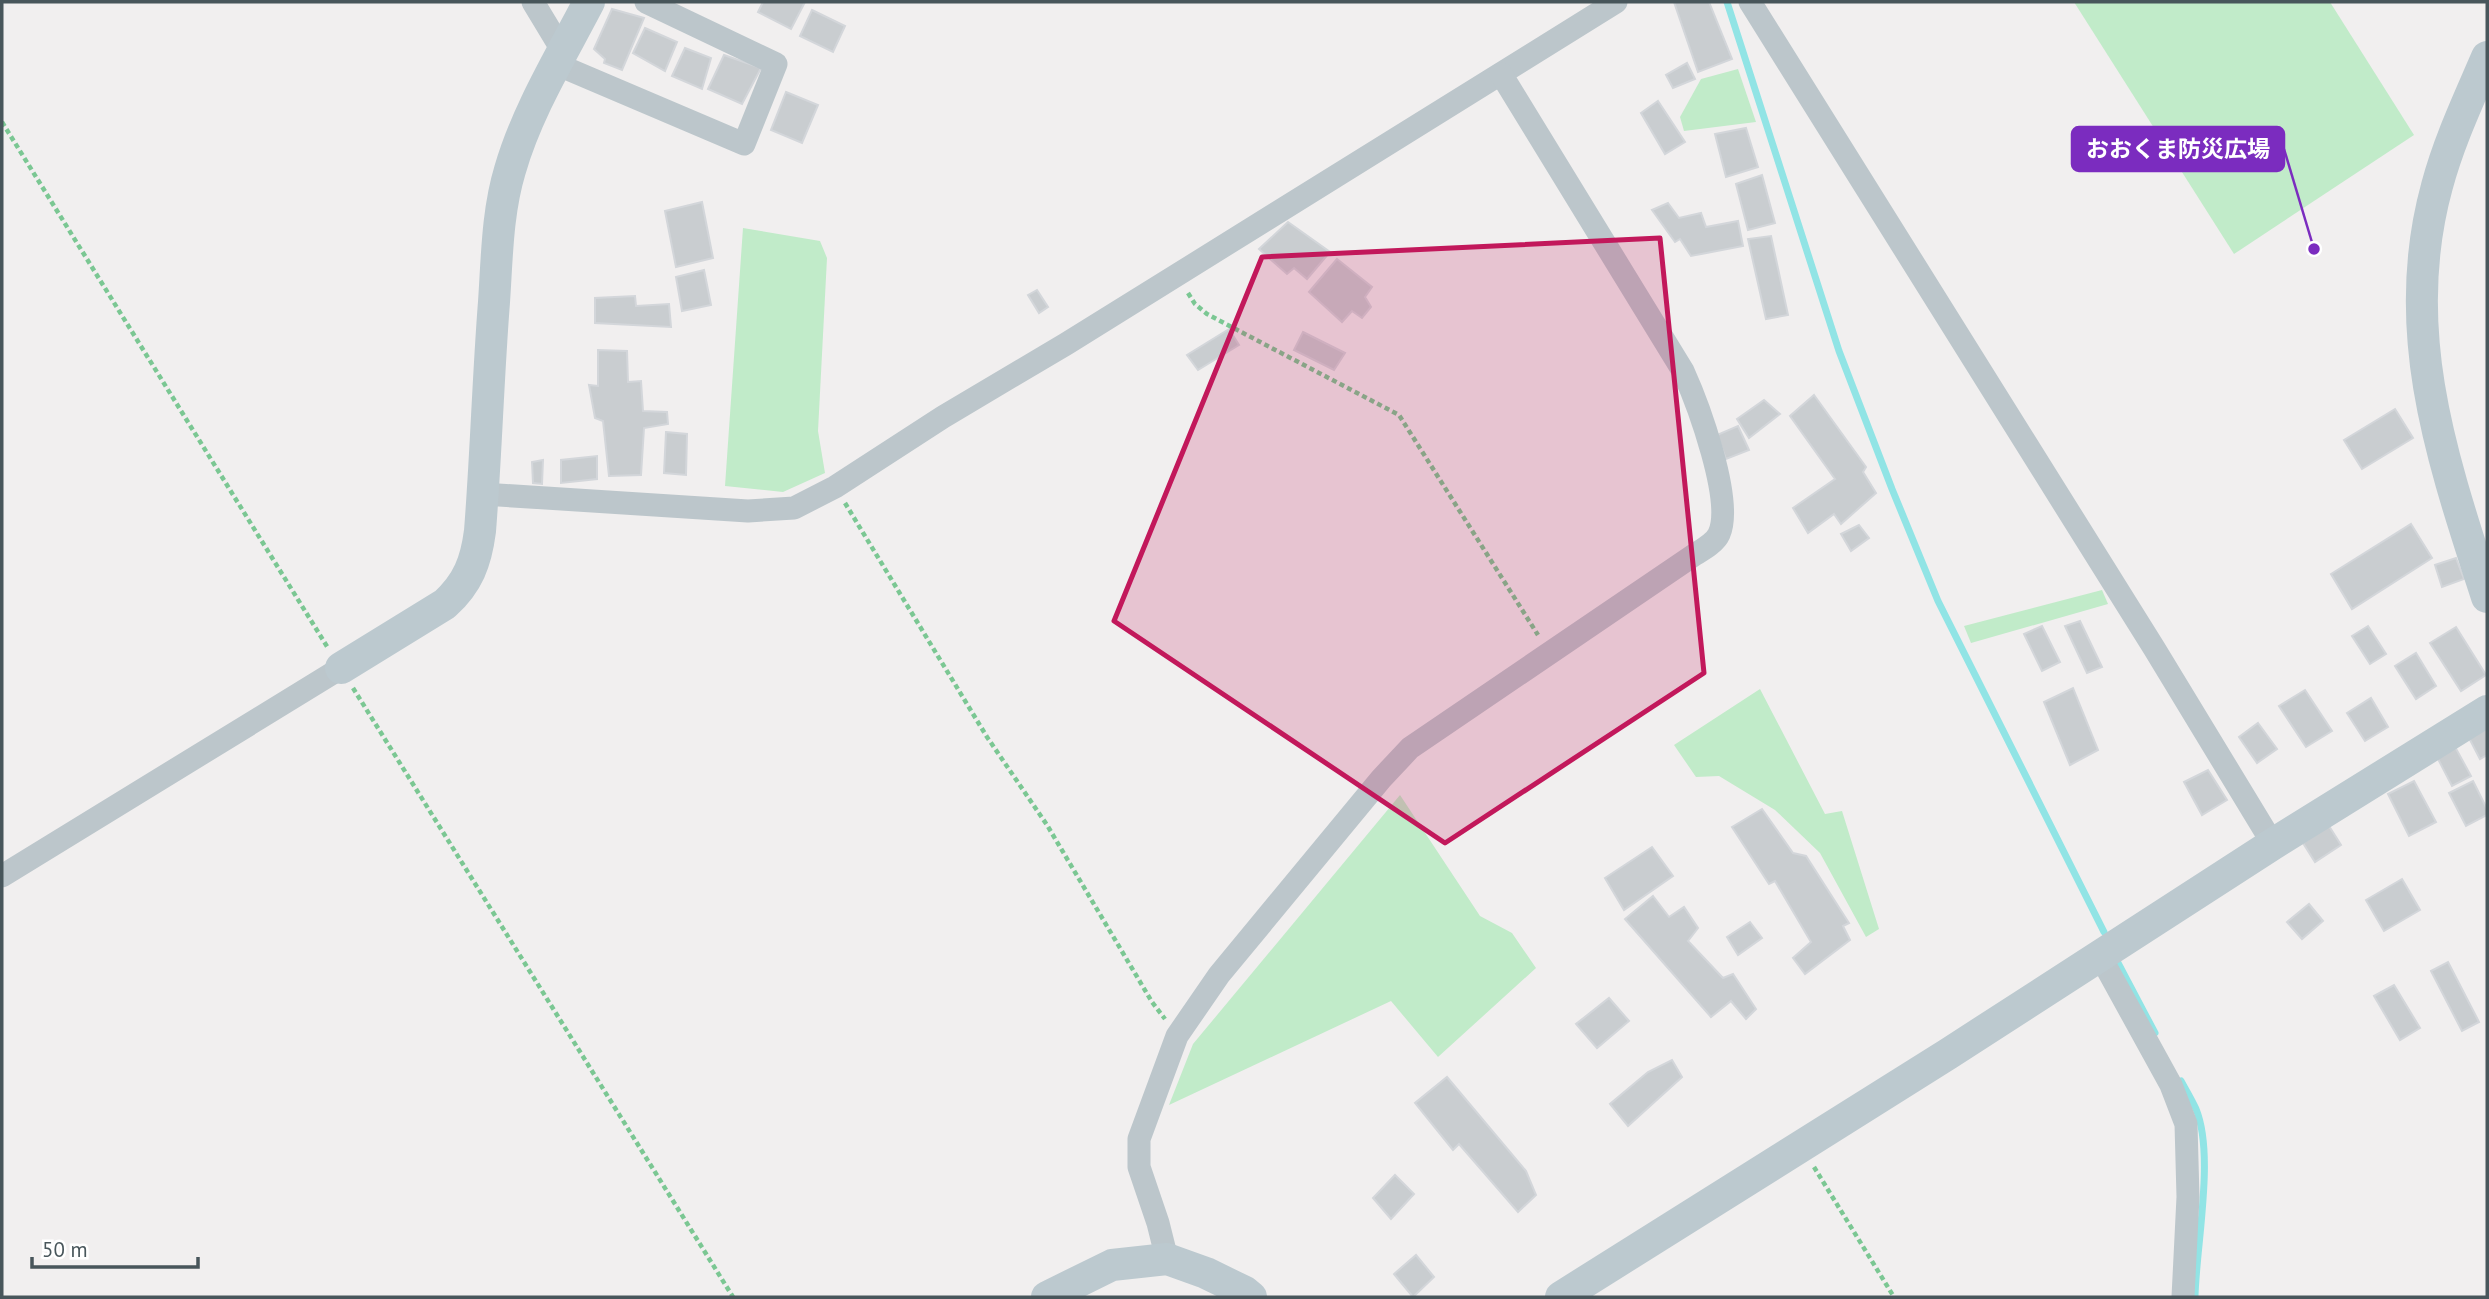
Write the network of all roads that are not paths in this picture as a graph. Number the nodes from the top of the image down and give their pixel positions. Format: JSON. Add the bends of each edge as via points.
{"nodes":[{"id":1,"x":533,"y":2,"type":"edge"},
{"id":2,"x":589,"y":2,"type":"edge"},
{"id":3,"x":646,"y":2,"type":"edge"},
{"id":4,"x":1616,"y":2,"type":"edge"},
{"id":5,"x":1750,"y":2,"type":"edge"},
{"id":6,"x":559,"y":57,"type":"junction"},
{"id":7,"x":2487,"y":57,"type":"edge"},
{"id":8,"x":1501,"y":74,"type":"junction"},
{"id":9,"x":483,"y":494,"type":"junction"},
{"id":10,"x":2487,"y":597,"type":"edge"},
{"id":11,"x":341,"y":668,"type":"joint"},
{"id":12,"x":2487,"y":711,"type":"edge"},
{"id":13,"x":2273,"y":844,"type":"junction"},
{"id":14,"x":2,"y":876,"type":"edge"},
{"id":15,"x":2101,"y":956,"type":"junction"},
{"id":16,"x":1167,"y":1259,"type":"junction"},
{"id":17,"x":1047,"y":1297,"type":"edge"},
{"id":18,"x":1251,"y":1297,"type":"edge"},
{"id":19,"x":1561,"y":1297,"type":"edge"},
{"id":20,"x":2183,"y":1297,"type":"edge"}],
"edges":[{"from":1,"to":6,"type":"street"},
{"from":2,"to":6,"type":"street"},
{"from":3,"to":6,"type":"street","via":[[776,64],[744,144]]},
{"from":4,"to":8,"type":"street"},
{"from":5,"to":13,"type":"street"},
{"from":6,"to":9,"type":"street","via":[[509,171],[501,214]]},
{"from":7,"to":10,"type":"street","via":[[2436,188],[2423,290],[2424,357],[2434,421]]},
{"from":8,"to":9,"type":"street","via":[[835,487],[794,508],[748,511]]},
{"from":8,"to":16,"type":"street","via":[[1693,393],[1716,468],[1723,522],[1718,537],[1631,600],[1410,748],[1219,975],[1177,1036],[1139,1139],[1139,1167]]},
{"from":9,"to":11,"type":"street","via":[[476,556],[460,591]]},
{"from":11,"to":14,"type":"street"},
{"from":12,"to":13,"type":"street"},
{"from":13,"to":15,"type":"street"},
{"from":15,"to":19,"type":"street"},
{"from":15,"to":20,"type":"street","via":[[2171,1085],[2186,1124]]},
{"from":16,"to":17,"type":"street","via":[[1112,1265]]},
{"from":16,"to":18,"type":"street"}]}
